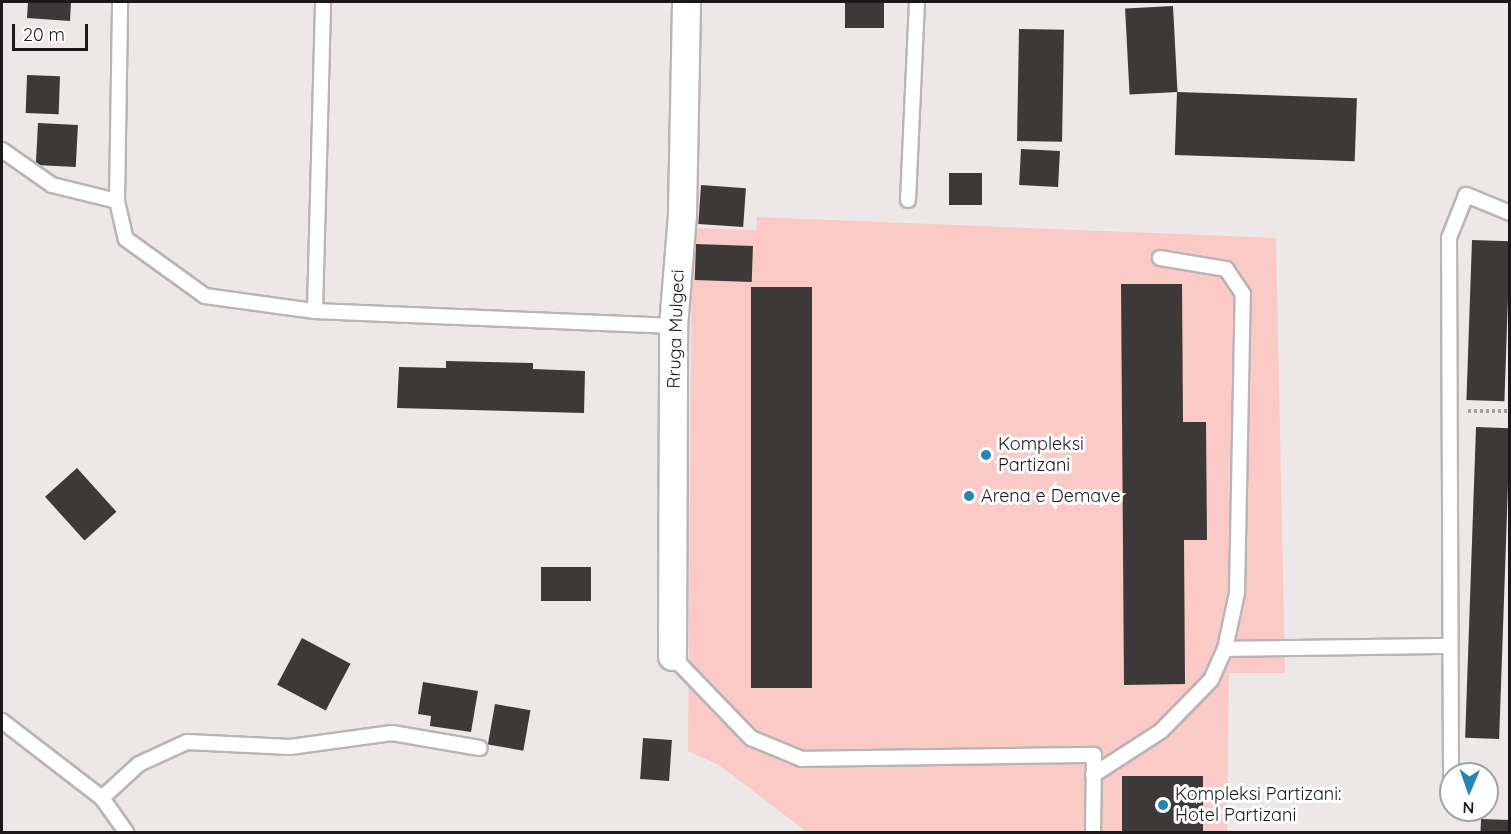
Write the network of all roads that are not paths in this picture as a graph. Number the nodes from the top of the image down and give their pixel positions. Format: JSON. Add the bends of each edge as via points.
{"nodes":[{"id":1,"x":120,"y":2,"type":"edge"},
{"id":2,"x":323,"y":2,"type":"edge"},
{"id":3,"x":686,"y":2,"type":"edge"},
{"id":4,"x":917,"y":2,"type":"edge"},
{"id":5,"x":2,"y":150,"type":"edge"},
{"id":6,"x":908,"y":200,"type":"dead end"},
{"id":7,"x":117,"y":201,"type":"junction"},
{"id":8,"x":1509,"y":213,"type":"edge"},
{"id":9,"x":1160,"y":258,"type":"dead end"},
{"id":10,"x":315,"y":311,"type":"junction"},
{"id":11,"x":674,"y":326,"type":"junction"},
{"id":12,"x":1450,"y":646,"type":"junction"},
{"id":13,"x":1225,"y":649,"type":"junction"},
{"id":14,"x":672,"y":656,"type":"joint"},
{"id":15,"x":2,"y":722,"type":"edge"},
{"id":16,"x":480,"y":748,"type":"dead end"},
{"id":17,"x":1450,"y":762,"type":"edge"},
{"id":18,"x":1093,"y":775,"type":"junction"},
{"id":19,"x":102,"y":798,"type":"junction"},
{"id":20,"x":126,"y":832,"type":"edge"},
{"id":21,"x":1093,"y":832,"type":"edge"}],
"edges":[{"from":1,"to":7,"type":"lane"},
{"from":2,"to":10,"type":"lane"},
{"from":3,"to":11,"type":"street","name":"Rruga Mulgeci","via":[[682,213]]},
{"from":4,"to":6,"type":"lane"},
{"from":5,"to":7,"type":"lane","via":[[52,185]]},
{"from":7,"to":10,"type":"lane","via":[[126,239],[205,296]]},
{"from":8,"to":12,"type":"lane","via":[[1466,195],[1449,238]]},
{"from":9,"to":13,"type":"lane","via":[[1226,268],[1243,294],[1237,593]]},
{"from":10,"to":11,"type":"lane"},
{"from":11,"to":14,"type":"street","name":"Rruga Mulgeci"},
{"from":12,"to":13,"type":"lane"},
{"from":12,"to":17,"type":"lane"},
{"from":13,"to":18,"type":"lane","via":[[1211,680],[1161,731]]},
{"from":14,"to":18,"type":"lane","via":[[751,738],[802,759],[1094,755]]},
{"from":15,"to":19,"type":"lane"},
{"from":16,"to":19,"type":"lane","via":[[392,733],[290,747],[187,742],[139,764]]},
{"from":18,"to":21,"type":"lane"},
{"from":19,"to":20,"type":"lane"}]}
